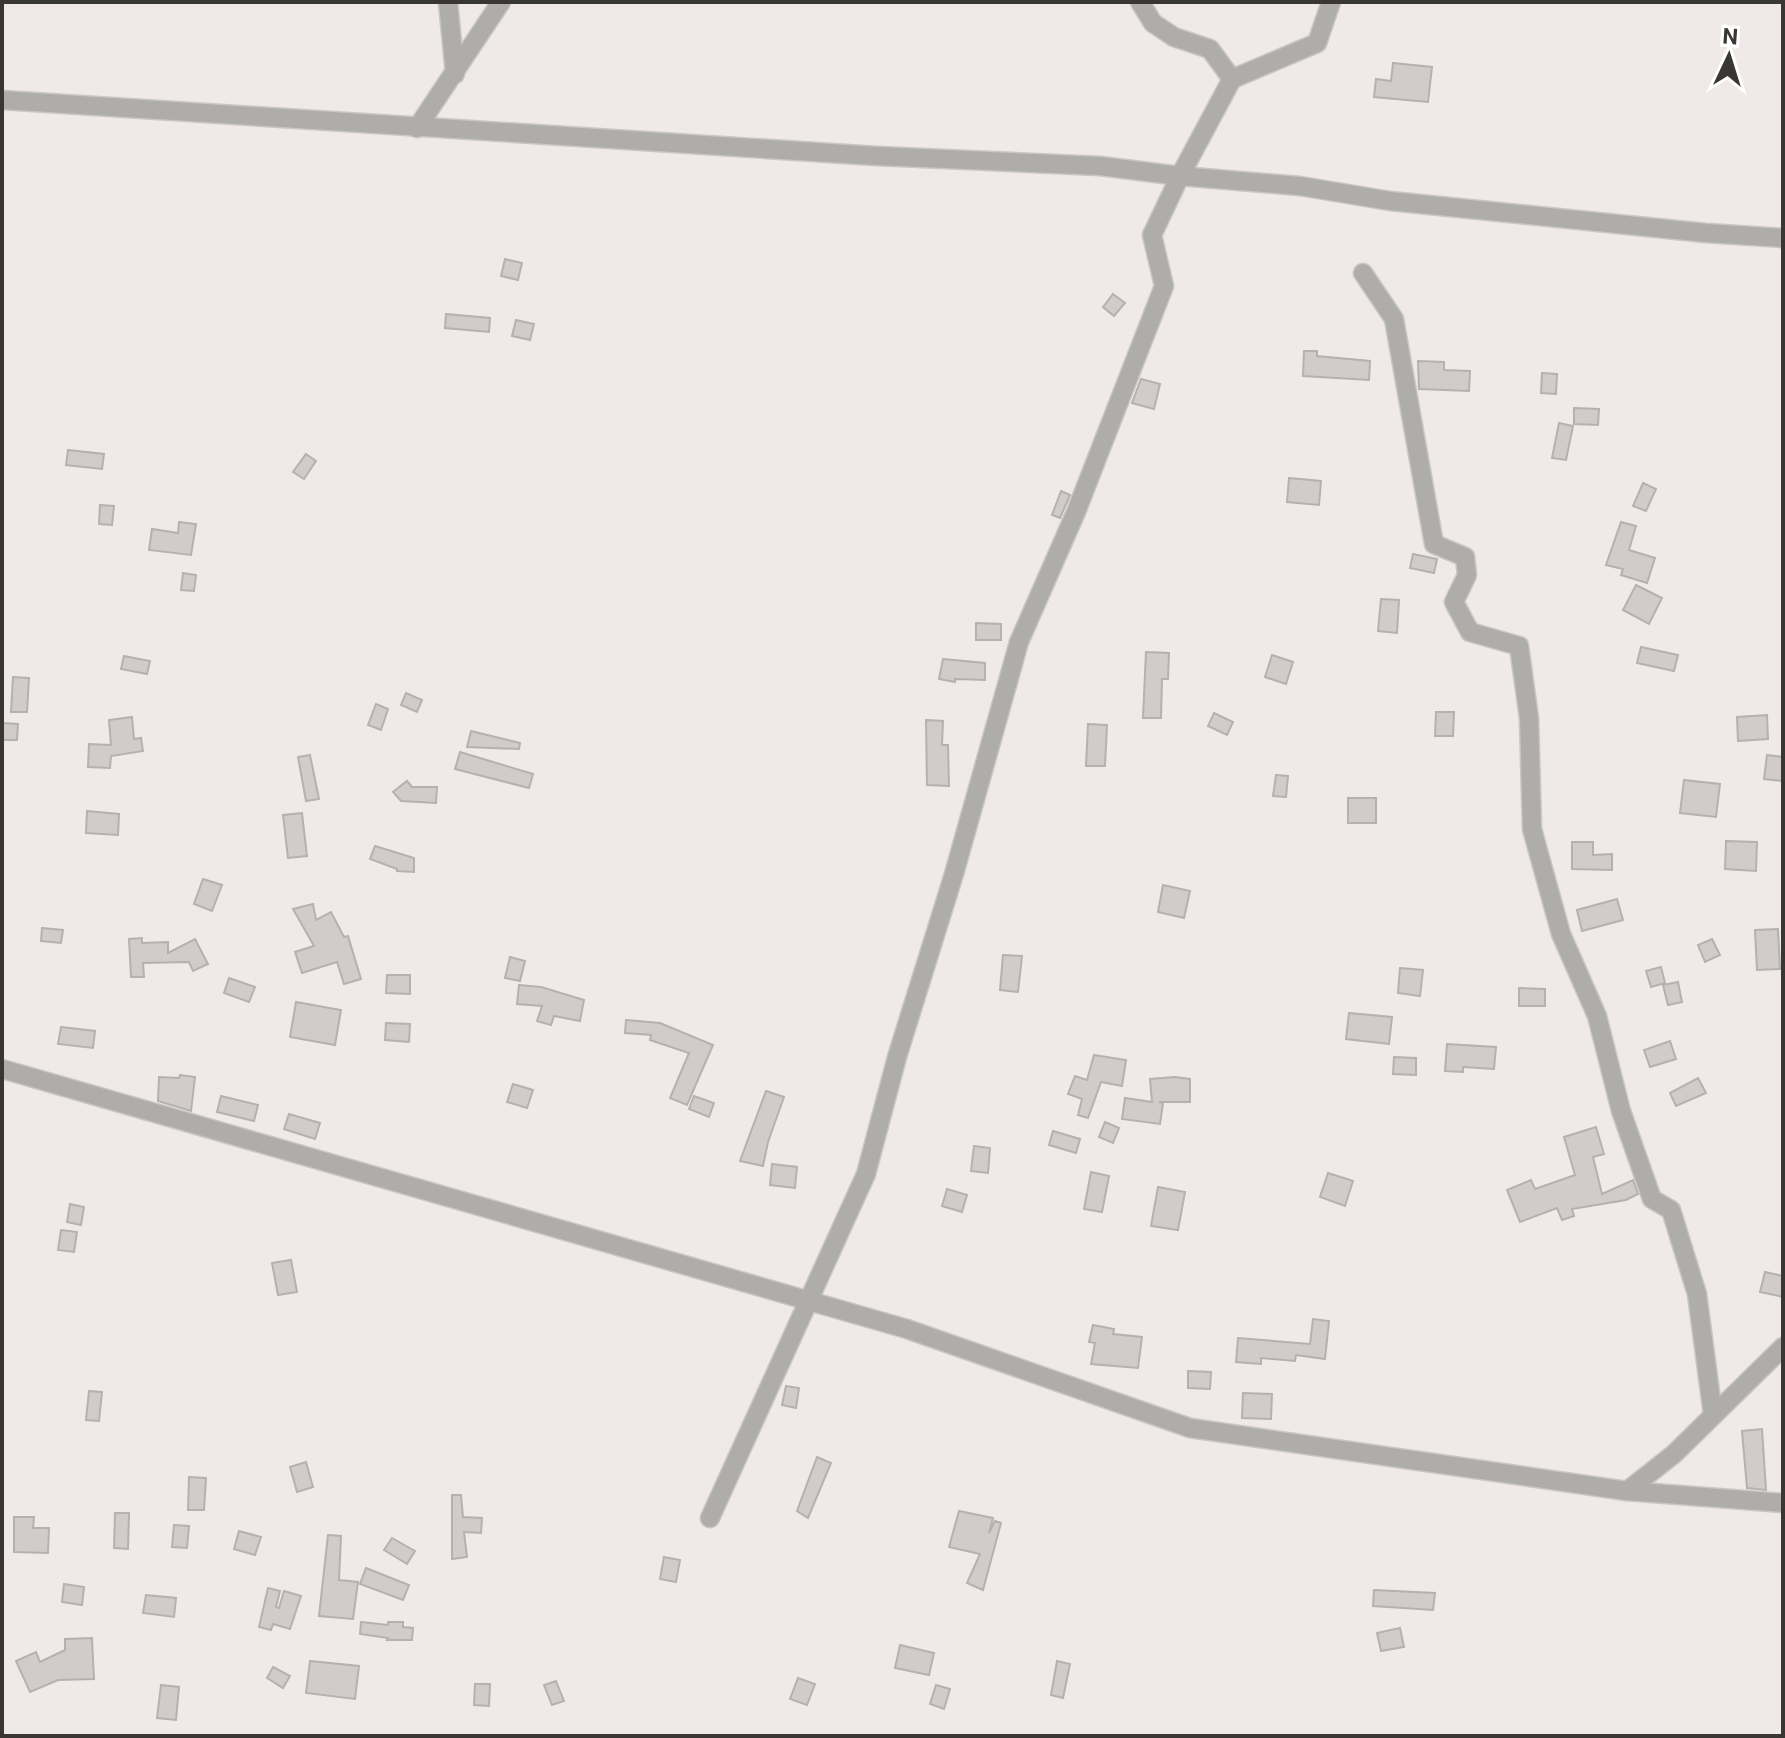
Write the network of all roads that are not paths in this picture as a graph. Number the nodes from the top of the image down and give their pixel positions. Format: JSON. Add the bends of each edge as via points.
{"nodes":[{"id":1,"x":448,"y":2,"type":"edge"},
{"id":2,"x":501,"y":2,"type":"edge"},
{"id":3,"x":1140,"y":2,"type":"edge"},
{"id":4,"x":1331,"y":2,"type":"edge"},
{"id":5,"x":455,"y":74,"type":"junction"},
{"id":6,"x":1232,"y":79,"type":"junction"},
{"id":7,"x":2,"y":100,"type":"edge"},
{"id":8,"x":417,"y":128,"type":"junction"},
{"id":9,"x":1180,"y":176,"type":"junction"},
{"id":10,"x":1783,"y":238,"type":"edge"},
{"id":11,"x":1363,"y":273,"type":"dead end"},
{"id":12,"x":2,"y":1069,"type":"edge"},
{"id":13,"x":808,"y":1301,"type":"junction"},
{"id":14,"x":1783,"y":1347,"type":"edge"},
{"id":15,"x":1713,"y":1415,"type":"junction"},
{"id":16,"x":1627,"y":1491,"type":"junction"},
{"id":17,"x":1783,"y":1503,"type":"edge"},
{"id":18,"x":710,"y":1518,"type":"dead end"}],
"edges":[{"from":1,"to":5,"type":"street"},
{"from":2,"to":5,"type":"street"},
{"from":3,"to":6,"type":"street","via":[[1153,23],[1174,37],[1210,49]]},
{"from":4,"to":6,"type":"street","via":[[1317,43]]},
{"from":5,"to":8,"type":"street"},
{"from":6,"to":9,"type":"street"},
{"from":7,"to":8,"type":"street"},
{"from":8,"to":9,"type":"street","via":[[1100,166]]},
{"from":9,"to":10,"type":"street"},
{"from":9,"to":13,"type":"street","via":[[1152,235],[1164,286],[1019,642],[866,1174]]},
{"from":11,"to":15,"type":"street","via":[[1394,319],[1434,544],[1465,557],[1467,575],[1454,602],[1470,632],[1519,646],[1529,718],[1532,829],[1561,934],[1597,1016],[1621,1111],[1652,1199],[1671,1210],[1697,1294]]},
{"from":12,"to":13,"type":"street"},
{"from":13,"to":16,"type":"street","via":[[907,1329],[1190,1428]]},
{"from":13,"to":18,"type":"street"},
{"from":14,"to":15,"type":"street"},
{"from":15,"to":16,"type":"street"},
{"from":16,"to":17,"type":"street"}]}
